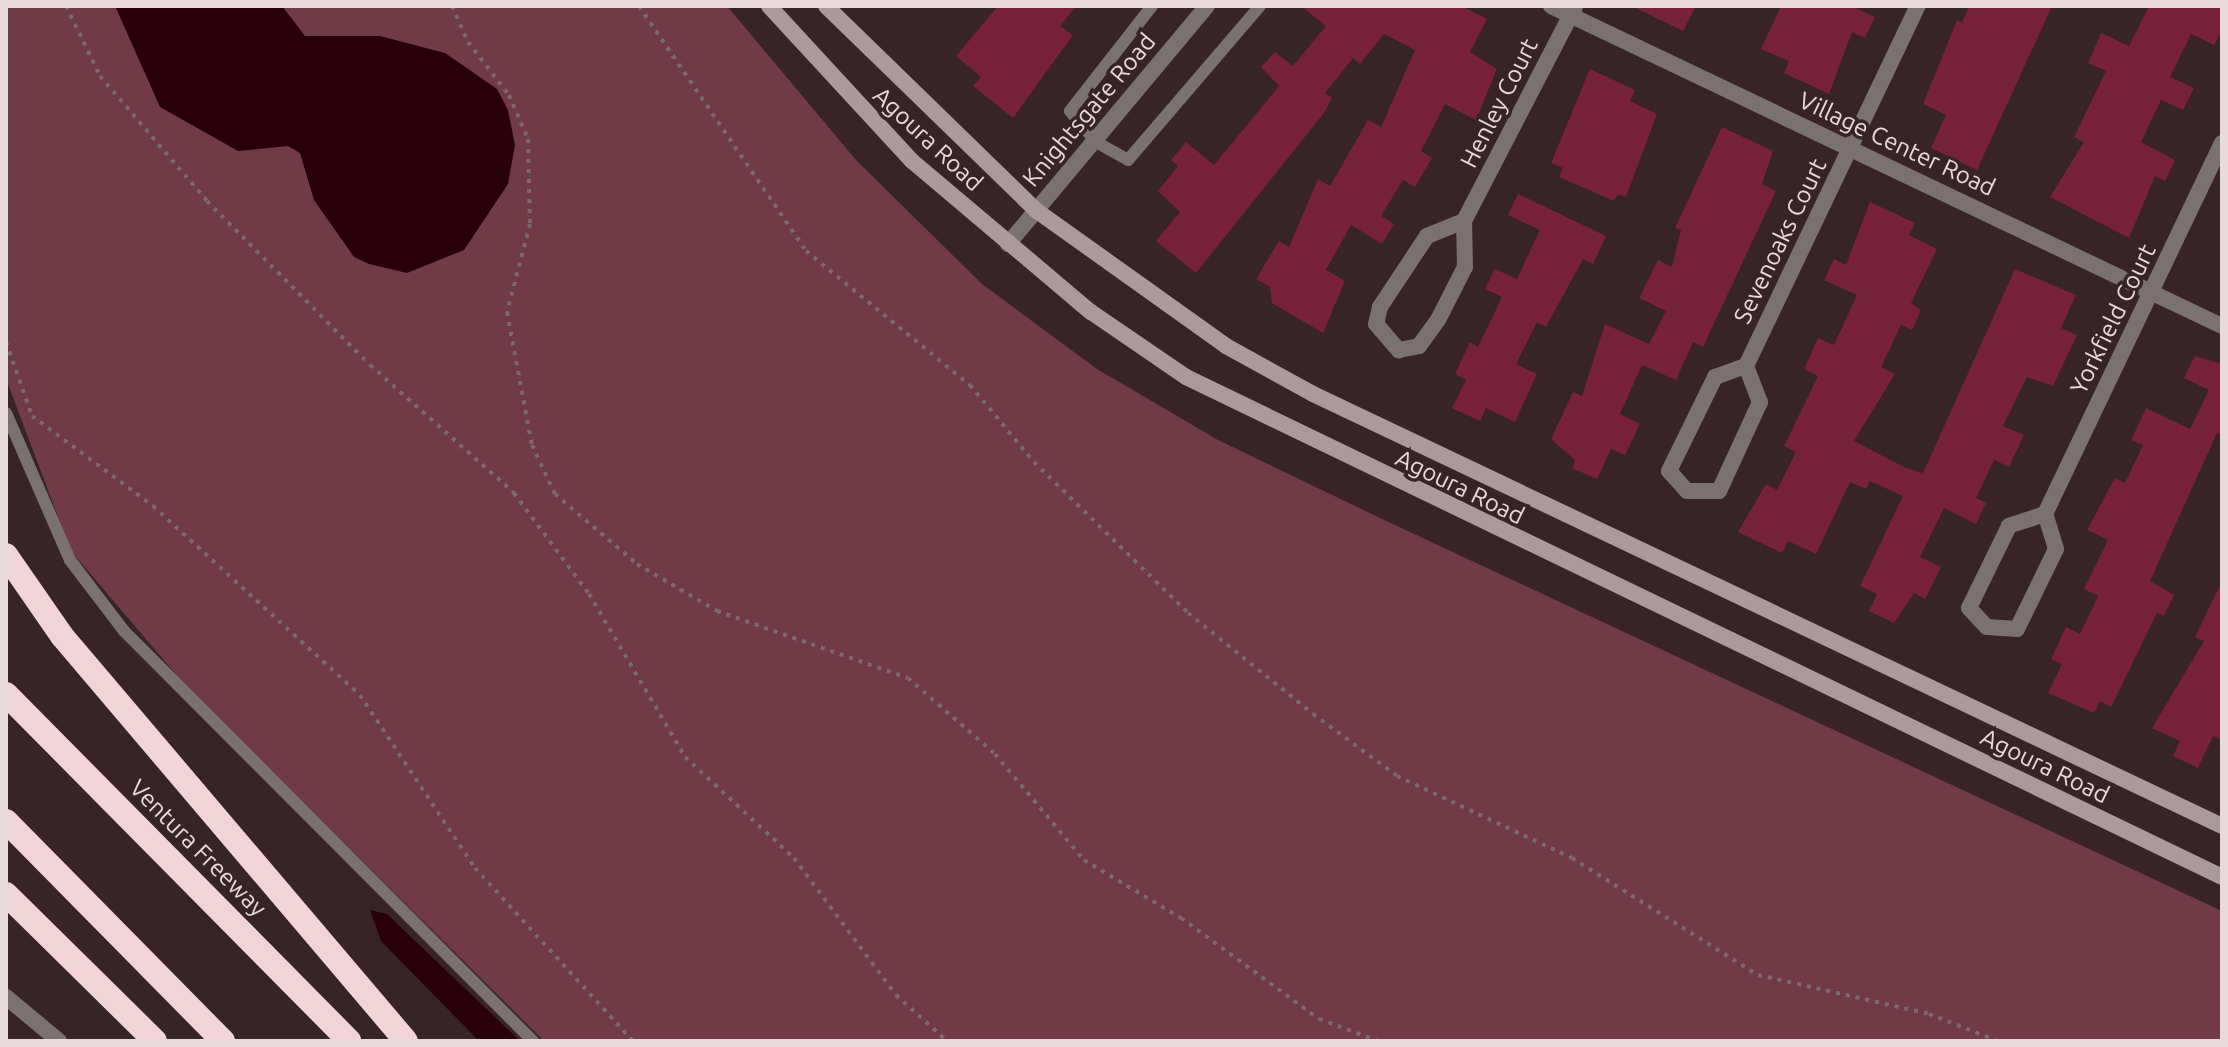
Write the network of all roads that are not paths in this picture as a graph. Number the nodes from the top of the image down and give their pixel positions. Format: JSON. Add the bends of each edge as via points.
{"nodes":[{"id":1,"x":769,"y":6,"type":"edge"},
{"id":2,"x":826,"y":6,"type":"edge"},
{"id":3,"x":1152,"y":6,"type":"edge"},
{"id":4,"x":1207,"y":6,"type":"edge"},
{"id":5,"x":1260,"y":6,"type":"edge"},
{"id":6,"x":1551,"y":6,"type":"edge"},
{"id":7,"x":1918,"y":6,"type":"edge"},
{"id":8,"x":1573,"y":11,"type":"edge"},
{"id":9,"x":1096,"y":142,"type":"junction"},
{"id":10,"x":2222,"y":143,"type":"edge"},
{"id":11,"x":1851,"y":149,"type":"junction"},
{"id":12,"x":1037,"y":211,"type":"junction"},
{"id":13,"x":1464,"y":221,"type":"junction"},
{"id":14,"x":1008,"y":244,"type":"junction"},
{"id":15,"x":2153,"y":293,"type":"junction"},
{"id":16,"x":2222,"y":326,"type":"edge"},
{"id":17,"x":1746,"y":366,"type":"junction"},
{"id":18,"x":6,"y":413,"type":"edge"},
{"id":19,"x":2045,"y":514,"type":"junction"},
{"id":20,"x":6,"y":555,"type":"edge"},
{"id":21,"x":6,"y":694,"type":"edge"},
{"id":22,"x":6,"y":821,"type":"edge"},
{"id":23,"x":2222,"y":826,"type":"edge"},
{"id":24,"x":2222,"y":877,"type":"edge"},
{"id":25,"x":6,"y":894,"type":"edge"},
{"id":26,"x":6,"y":997,"type":"edge"},
{"id":27,"x":59,"y":1041,"type":"edge"},
{"id":28,"x":155,"y":1041,"type":"edge"},
{"id":29,"x":223,"y":1041,"type":"edge"},
{"id":30,"x":349,"y":1041,"type":"edge"},
{"id":31,"x":406,"y":1041,"type":"edge"},
{"id":32,"x":533,"y":1041,"type":"edge"}],
"edges":[{"from":1,"to":14,"type":"main road","name":"Agoura Road","via":[[912,161]]},
{"from":2,"to":12,"type":"main road","name":"Agoura Road"},
{"from":3,"to":9,"type":"lane","via":[[1073,103],[1073,117]]},
{"from":4,"to":9,"type":"street","name":"Knightsgate Road"},
{"from":5,"to":9,"type":"lane","via":[[1136,157],[1118,157]]},
{"from":6,"to":8,"type":"street","name":"Village Center Road"},
{"from":7,"to":11,"type":"street","name":"Sevenoaks Court"},
{"from":8,"to":11,"type":"street","name":"Village Center Road"},
{"from":8,"to":13,"type":"street","name":"Henley Court"},
{"from":9,"to":12,"type":"street","name":"Knightsgate Road"},
{"from":10,"to":15,"type":"street","name":"Yorkfield Court"},
{"from":11,"to":15,"type":"street","name":"Village Center Road"},
{"from":11,"to":17,"type":"street","name":"Sevenoaks Court"},
{"from":12,"to":14,"type":"street","name":"Knightsgate Road"},
{"from":12,"to":23,"type":"main road","name":"Agoura Road","via":[[1151,297],[1313,394]]},
{"from":13,"to":13,"type":"street","name":"Henley Court","via":[[1427,236],[1380,307],[1376,324],[1399,350],[1419,346],[1465,267]]},
{"from":14,"to":24,"type":"main road","name":"Agoura Road","via":[[1103,320],[1269,422]]},
{"from":15,"to":16,"type":"street","name":"Village Center Road"},
{"from":15,"to":19,"type":"street","name":"Yorkfield Court"},
{"from":17,"to":17,"type":"street","via":[[1715,377],[1669,471],[1687,491],[1719,491],[1760,402]]},
{"from":18,"to":32,"type":"lane","via":[[70,560],[124,631]]},
{"from":19,"to":19,"type":"street","via":[[2009,526],[1969,608],[1987,627],[2017,629],[2056,549]]},
{"from":20,"to":31,"type":"highway","via":[[62,636]]},
{"from":21,"to":30,"type":"highway","name":"Ventura Freeway"},
{"from":22,"to":29,"type":"highway"},
{"from":25,"to":28,"type":"highway"},
{"from":26,"to":27,"type":"street"}]}
